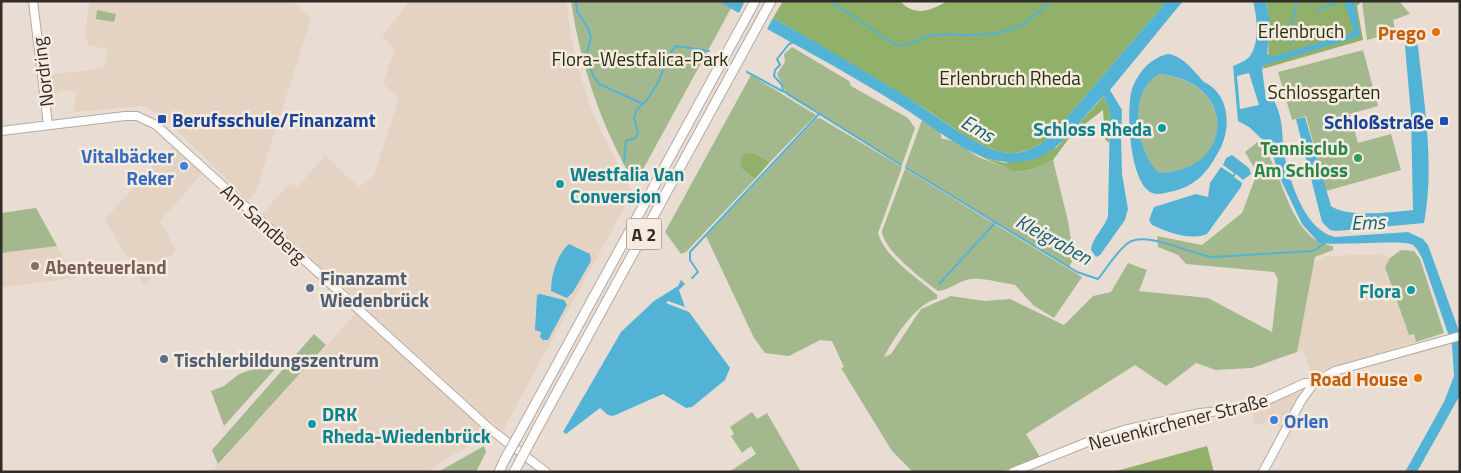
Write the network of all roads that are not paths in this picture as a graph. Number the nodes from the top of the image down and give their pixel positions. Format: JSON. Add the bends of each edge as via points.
{"nodes":[{"id":1,"x":33,"y":1,"type":"edge"},
{"id":2,"x":755,"y":1,"type":"edge"},
{"id":3,"x":771,"y":1,"type":"edge"},
{"id":4,"x":48,"y":125,"type":"junction"},
{"id":5,"x":1,"y":131,"type":"edge"},
{"id":6,"x":1460,"y":336,"type":"edge"},
{"id":7,"x":1314,"y":383,"type":"junction"},
{"id":8,"x":499,"y":472,"type":"edge"},
{"id":9,"x":514,"y":472,"type":"edge"},
{"id":10,"x":546,"y":472,"type":"edge"},
{"id":11,"x":1013,"y":472,"type":"edge"},
{"id":12,"x":1263,"y":472,"type":"edge"}],
"edges":[{"from":1,"to":4,"type":"main road","name":"Nordring"},
{"from":2,"to":8,"type":"highway","number":"A 2","bridge":true},
{"from":3,"to":9,"type":"highway","number":"A 2","bridge":true},
{"from":4,"to":5,"type":"main road","name":"Nordring"},
{"from":4,"to":10,"type":"main road","name":"Am Sandberg","via":[[137,116],[156,125],[490,429]]},
{"from":6,"to":7,"type":"main road","via":[[1335,371]]},
{"from":7,"to":11,"type":"main road","name":"Neuenkirchener Straße","via":[[1305,383],[1250,408],[1200,412],[1124,430]]},
{"from":7,"to":12,"type":"main road"}]}
